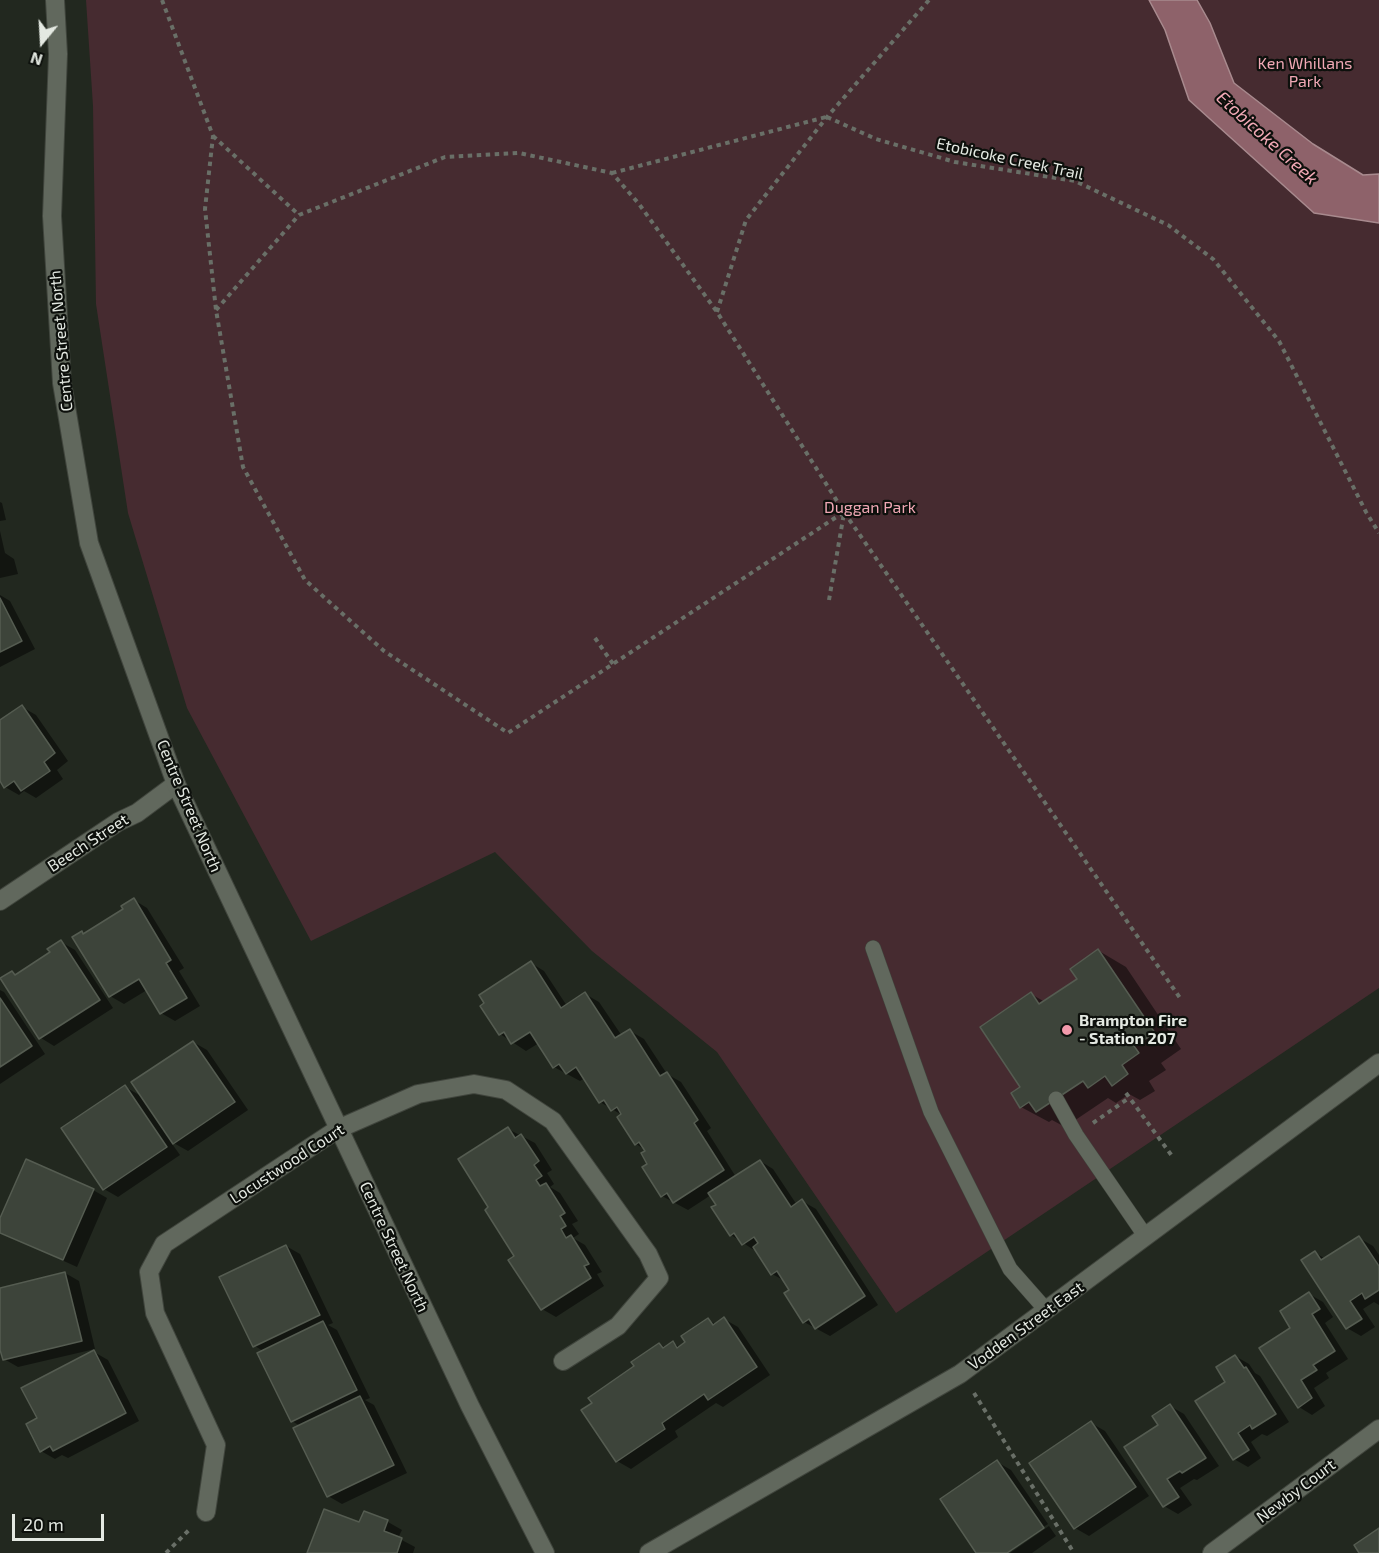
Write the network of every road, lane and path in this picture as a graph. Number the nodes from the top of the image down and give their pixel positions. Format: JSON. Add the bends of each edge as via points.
{"nodes":[{"id":1,"x":55,"y":0,"type":"edge"},
{"id":2,"x":162,"y":0,"type":"edge"},
{"id":3,"x":929,"y":0,"type":"edge"},
{"id":4,"x":827,"y":117,"type":"junction"},
{"id":5,"x":213,"y":136,"type":"junction"},
{"id":6,"x":612,"y":173,"type":"junction"},
{"id":7,"x":299,"y":215,"type":"junction"},
{"id":8,"x":216,"y":310,"type":"junction"},
{"id":9,"x":717,"y":312,"type":"junction"},
{"id":10,"x":844,"y":513,"type":"junction"},
{"id":11,"x":1379,"y":533,"type":"edge"},
{"id":12,"x":830,"y":600,"type":"dead end"},
{"id":13,"x":595,"y":638,"type":"dead end"},
{"id":14,"x":613,"y":664,"type":"junction"},
{"id":15,"x":176,"y":784,"type":"junction"},
{"id":16,"x":0,"y":901,"type":"edge"},
{"id":17,"x":873,"y":948,"type":"dead end"},
{"id":18,"x":1180,"y":998,"type":"dead end"},
{"id":19,"x":1379,"y":1063,"type":"edge"},
{"id":20,"x":1056,"y":1099,"type":"dead end"},
{"id":21,"x":338,"y":1129,"type":"junction"},
{"id":22,"x":1076,"y":1135,"type":"junction"},
{"id":23,"x":1172,"y":1156,"type":"dead end"},
{"id":24,"x":1146,"y":1237,"type":"junction"},
{"id":25,"x":1047,"y":1311,"type":"junction"},
{"id":26,"x":563,"y":1361,"type":"dead end"},
{"id":27,"x":960,"y":1374,"type":"junction"},
{"id":28,"x":1379,"y":1429,"type":"edge"},
{"id":29,"x":207,"y":1512,"type":"joint"},
{"id":30,"x":166,"y":1553,"type":"edge"},
{"id":31,"x":545,"y":1553,"type":"edge"},
{"id":32,"x":649,"y":1553,"type":"edge"},
{"id":33,"x":1074,"y":1553,"type":"edge"},
{"id":34,"x":1212,"y":1553,"type":"edge"}],
"edges":[{"from":1,"to":15,"type":"street","name":"Centre Street North","via":[[58,54],[52,216],[62,383],[89,543]]},
{"from":2,"to":5,"type":"path"},
{"from":3,"to":4,"type":"path"},
{"from":4,"to":6,"type":"path"},
{"from":4,"to":9,"type":"path","via":[[746,220]]},
{"from":4,"to":11,"type":"path","name":"Etobicoke Creek Trail","via":[[876,139],[955,162],[1075,182],[1168,225],[1213,259],[1279,341]]},
{"from":5,"to":7,"type":"path"},
{"from":5,"to":8,"type":"path","via":[[205,209]]},
{"from":6,"to":7,"type":"path","via":[[519,153],[445,157]]},
{"from":6,"to":9,"type":"path"},
{"from":7,"to":8,"type":"path"},
{"from":8,"to":14,"type":"path","via":[[243,467],[305,580],[384,651],[508,733]]},
{"from":9,"to":10,"type":"path"},
{"from":10,"to":12,"type":"path"},
{"from":10,"to":14,"type":"path"},
{"from":10,"to":18,"type":"path"},
{"from":13,"to":14,"type":"path"},
{"from":15,"to":16,"type":"street","name":"Beech Street"},
{"from":15,"to":21,"type":"street","name":"Centre Street North"},
{"from":17,"to":25,"type":"lane","via":[[931,1112],[1010,1269]]},
{"from":19,"to":24,"type":"street","name":"Vodden Street East"},
{"from":20,"to":22,"type":"lane"},
{"from":21,"to":26,"type":"street","name":"Locustwood Court","via":[[418,1094],[474,1084],[506,1090],[553,1121],[648,1254],[659,1278],[618,1326]]},
{"from":21,"to":29,"type":"street","name":"Locustwood Court","via":[[164,1244],[149,1272],[154,1313],[216,1445]]},
{"from":21,"to":31,"type":"street","name":"Centre Street North","via":[[470,1407]]},
{"from":22,"to":23,"type":"path","via":[[1128,1096]]},
{"from":22,"to":24,"type":"lane"},
{"from":24,"to":25,"type":"street","name":"Vodden Street East"},
{"from":25,"to":27,"type":"street","name":"Vodden Street East"},
{"from":27,"to":32,"type":"street","name":"Vodden Street East"},
{"from":27,"to":33,"type":"path"},
{"from":28,"to":34,"type":"street","name":"Newby Court"},
{"from":29,"to":30,"type":"path"}]}
